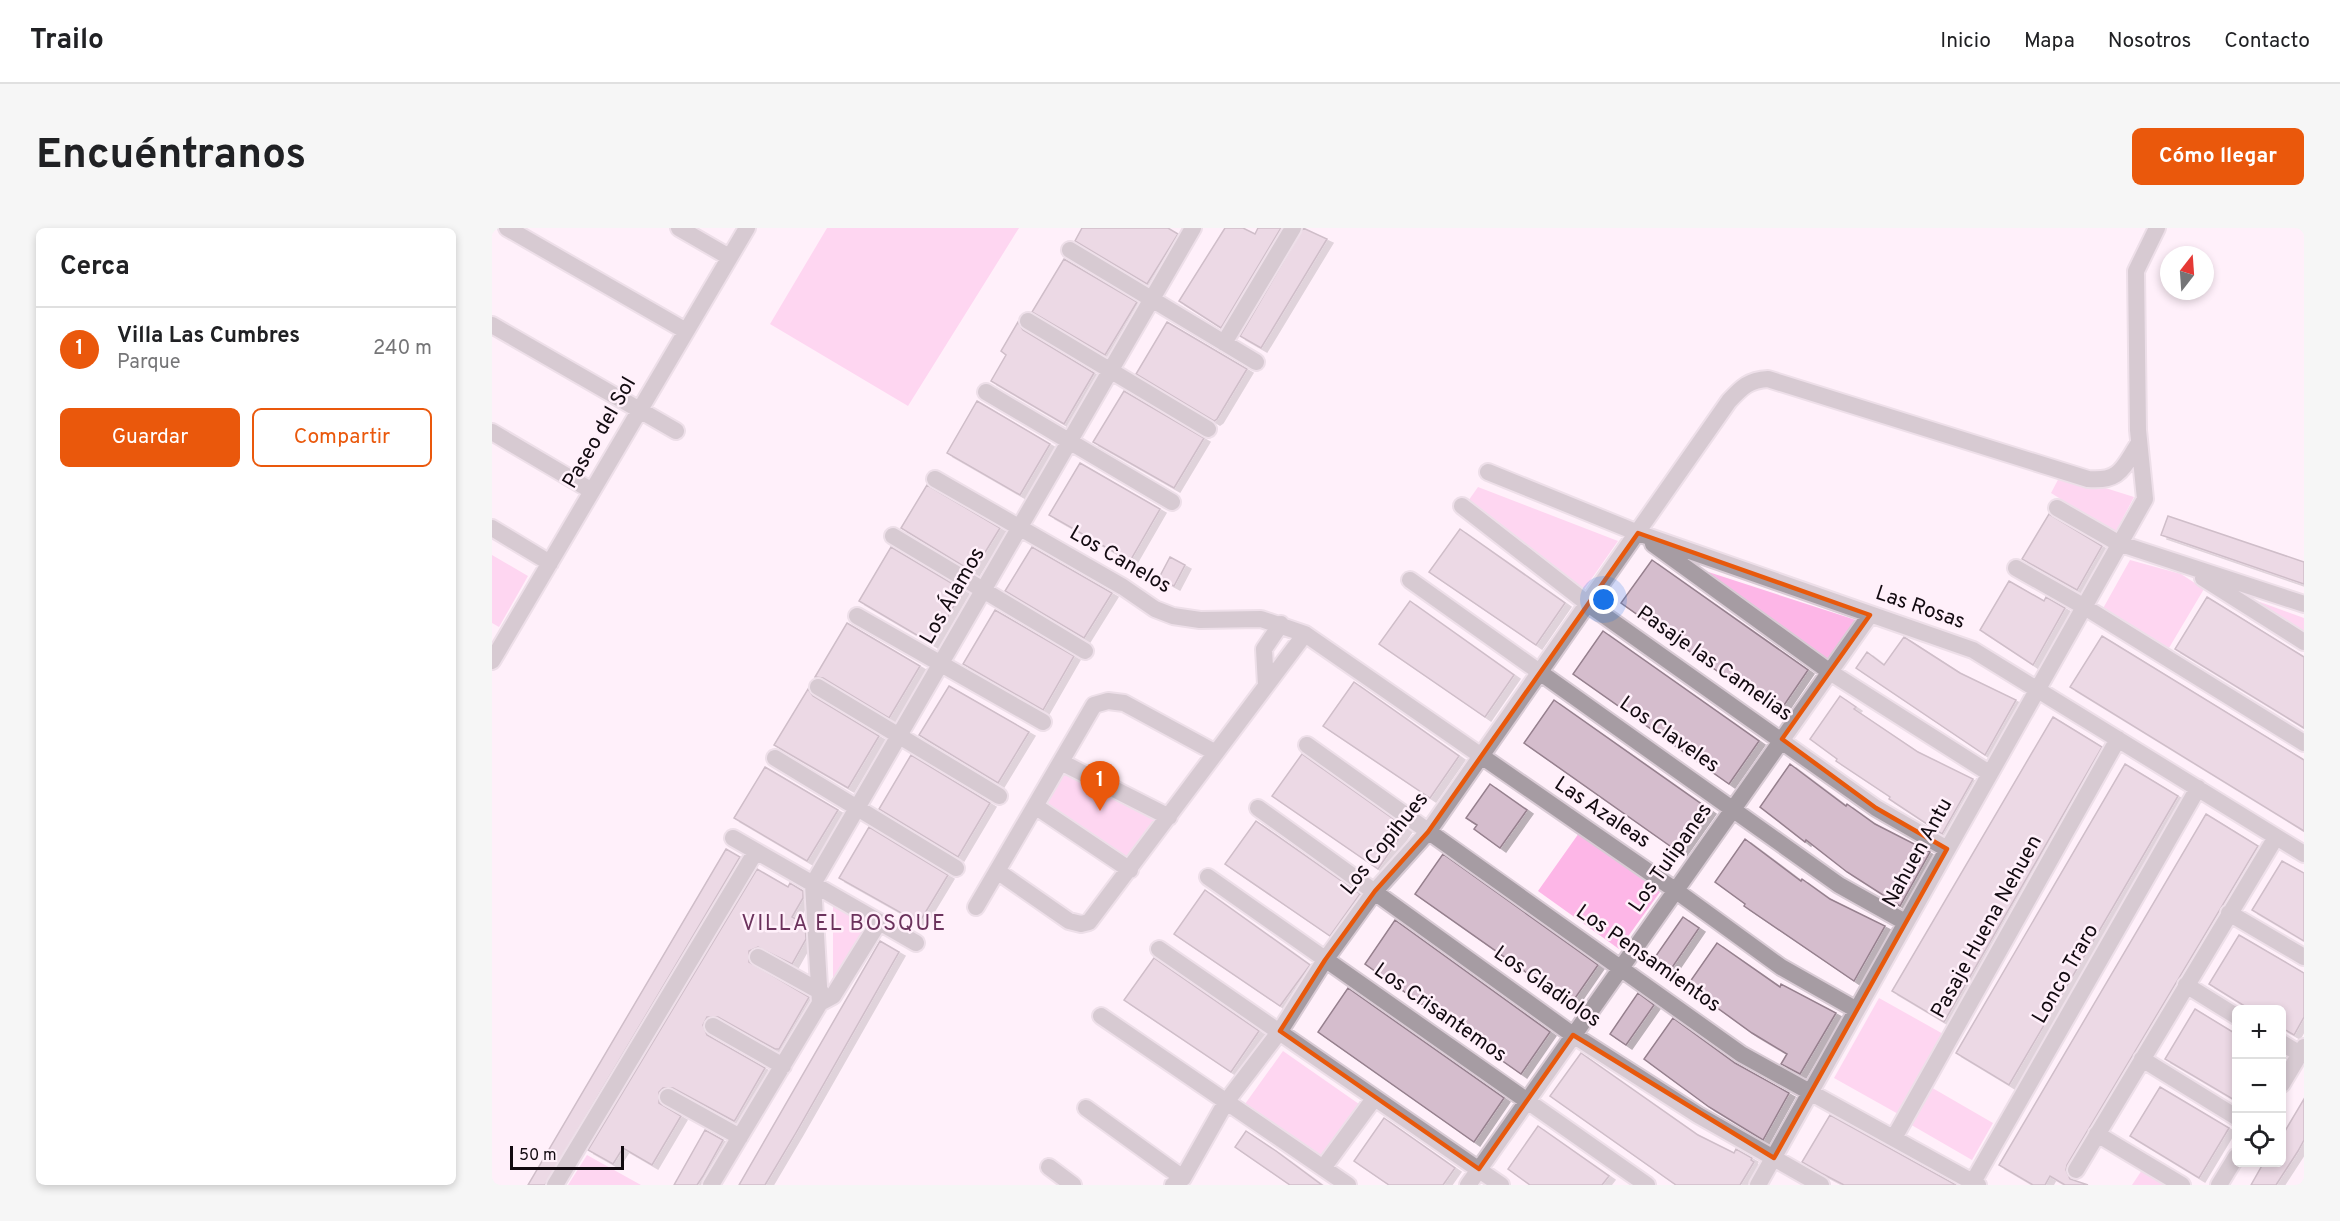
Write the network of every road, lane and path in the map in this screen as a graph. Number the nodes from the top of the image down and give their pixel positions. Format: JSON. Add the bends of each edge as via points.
{"nodes":[{"id":1,"x":507,"y":228,"type":"edge"},
{"id":2,"x":679,"y":228,"type":"edge"},
{"id":3,"x":747,"y":228,"type":"edge"},
{"id":4,"x":1193,"y":228,"type":"edge"},
{"id":5,"x":1293,"y":228,"type":"edge"},
{"id":6,"x":2157,"y":228,"type":"edge"},
{"id":7,"x":1070,"y":250,"type":"dead end"},
{"id":8,"x":729,"y":258,"type":"junction"},
{"id":9,"x":1152,"y":299,"type":"junction"},
{"id":10,"x":1028,"y":321,"type":"dead end"},
{"id":11,"x":492,"y":324,"type":"edge"},
{"id":12,"x":686,"y":331,"type":"junction"},
{"id":13,"x":1224,"y":343,"type":"junction"},
{"id":14,"x":1256,"y":362,"type":"dead end"},
{"id":15,"x":1110,"y":371,"type":"junction"},
{"id":16,"x":986,"y":392,"type":"dead end"},
{"id":17,"x":640,"y":410,"type":"junction"},
{"id":18,"x":1208,"y":429,"type":"dead end"},
{"id":19,"x":676,"y":431,"type":"dead end"},
{"id":20,"x":492,"y":432,"type":"edge"},
{"id":21,"x":1069,"y":441,"type":"junction"},
{"id":22,"x":2139,"y":443,"type":"junction"},
{"id":23,"x":1488,"y":472,"type":"dead end"},
{"id":24,"x":934,"y":479,"type":"dead end"},
{"id":25,"x":592,"y":491,"type":"junction"},
{"id":26,"x":1172,"y":502,"type":"dead end"},
{"id":27,"x":1462,"y":506,"type":"dead end"},
{"id":28,"x":2057,"y":508,"type":"dead end"},
{"id":29,"x":1018,"y":527,"type":"junction"},
{"id":30,"x":492,"y":528,"type":"edge"},
{"id":31,"x":1638,"y":533,"type":"junction"},
{"id":32,"x":892,"y":536,"type":"dead end"},
{"id":33,"x":2118,"y":543,"type":"junction"},
{"id":34,"x":550,"y":563,"type":"junction"},
{"id":35,"x":2182,"y":564,"type":"junction"},
{"id":36,"x":2016,"y":568,"type":"dead end"},
{"id":37,"x":1410,"y":580,"type":"dead end"},
{"id":38,"x":982,"y":590,"type":"junction"},
{"id":39,"x":1588,"y":604,"type":"junction"},
{"id":40,"x":2304,"y":604,"type":"edge"},
{"id":41,"x":2083,"y":606,"type":"junction"},
{"id":42,"x":1870,"y":615,"type":"junction"},
{"id":43,"x":857,"y":616,"type":"dead end"},
{"id":44,"x":1281,"y":624,"type":"junction"},
{"id":45,"x":1305,"y":634,"type":"junction"},
{"id":46,"x":498,"y":636,"type":"edge"},
{"id":47,"x":2304,"y":642,"type":"edge"},
{"id":48,"x":1085,"y":651,"type":"dead end"},
{"id":49,"x":492,"y":661,"type":"edge"},
{"id":50,"x":940,"y":663,"type":"junction"},
{"id":51,"x":1358,"y":669,"type":"joint"},
{"id":52,"x":1540,"y":672,"type":"junction"},
{"id":53,"x":1830,"y":672,"type":"junction"},
{"id":54,"x":1266,"y":685,"type":"junction"},
{"id":55,"x":818,"y":687,"type":"dead end"},
{"id":56,"x":2036,"y":689,"type":"junction"},
{"id":57,"x":1042,"y":722,"type":"dead end"},
{"id":58,"x":898,"y":735,"type":"junction"},
{"id":59,"x":1782,"y":739,"type":"junction"},
{"id":60,"x":2118,"y":739,"type":"junction"},
{"id":61,"x":2304,"y":743,"type":"edge"},
{"id":62,"x":1307,"y":745,"type":"dead end"},
{"id":63,"x":1216,"y":753,"type":"junction"},
{"id":64,"x":1480,"y":757,"type":"junction"},
{"id":65,"x":775,"y":758,"type":"dead end"},
{"id":66,"x":1061,"y":762,"type":"junction"},
{"id":67,"x":1989,"y":773,"type":"junction"},
{"id":68,"x":2198,"y":789,"type":"junction"},
{"id":69,"x":999,"y":796,"type":"dead end"},
{"id":70,"x":1035,"y":806,"type":"junction"},
{"id":71,"x":856,"y":807,"type":"junction"},
{"id":72,"x":1258,"y":808,"type":"dead end"},
{"id":73,"x":1734,"y":808,"type":"junction"},
{"id":74,"x":1169,"y":817,"type":"junction"},
{"id":75,"x":1428,"y":832,"type":"junction"},
{"id":76,"x":2276,"y":837,"type":"junction"},
{"id":77,"x":733,"y":838,"type":"dead end"},
{"id":78,"x":1947,"y":849,"type":"junction"},
{"id":79,"x":756,"y":851,"type":"junction"},
{"id":80,"x":2304,"y":854,"type":"edge"},
{"id":81,"x":956,"y":868,"type":"dead end"},
{"id":82,"x":1130,"y":870,"type":"junction"},
{"id":83,"x":997,"y":871,"type":"junction"},
{"id":84,"x":1208,"y":877,"type":"dead end"},
{"id":85,"x":813,"y":884,"type":"junction"},
{"id":86,"x":1675,"y":890,"type":"junction"},
{"id":87,"x":1375,"y":891,"type":"junction"},
{"id":88,"x":976,"y":907,"type":"dead end"},
{"id":89,"x":2229,"y":913,"type":"junction"},
{"id":90,"x":879,"y":922,"type":"junction"},
{"id":91,"x":1905,"y":922,"type":"junction"},
{"id":92,"x":916,"y":943,"type":"dead end"},
{"id":93,"x":1159,"y":949,"type":"dead end"},
{"id":94,"x":758,"y":957,"type":"dead end"},
{"id":95,"x":2304,"y":957,"type":"edge"},
{"id":96,"x":1325,"y":960,"type":"junction"},
{"id":97,"x":1621,"y":967,"type":"junction"},
{"id":98,"x":2186,"y":985,"type":"junction"},
{"id":99,"x":821,"y":998,"type":"junction"},
{"id":100,"x":1855,"y":1009,"type":"junction"},
{"id":101,"x":2232,"y":1014,"type":"edge"},
{"id":102,"x":1101,"y":1016,"type":"dead end"},
{"id":103,"x":713,"y":1026,"type":"dead end"},
{"id":104,"x":1280,"y":1031,"type":"junction"},
{"id":105,"x":1573,"y":1035,"type":"junction"},
{"id":106,"x":2286,"y":1045,"type":"edge"},
{"id":107,"x":2302,"y":1051,"type":"edge"},
{"id":108,"x":2142,"y":1059,"type":"junction"},
{"id":109,"x":783,"y":1066,"type":"junction"},
{"id":110,"x":2286,"y":1077,"type":"edge"},
{"id":111,"x":1812,"y":1092,"type":"junction"},
{"id":112,"x":668,"y":1097,"type":"dead end"},
{"id":113,"x":1373,"y":1100,"type":"junction"},
{"id":114,"x":1527,"y":1101,"type":"junction"},
{"id":115,"x":1226,"y":1102,"type":"junction"},
{"id":116,"x":1086,"y":1108,"type":"dead end"},
{"id":117,"x":2232,"y":1115,"type":"edge"},
{"id":118,"x":2097,"y":1134,"type":"junction"},
{"id":119,"x":1894,"y":1136,"type":"junction"},
{"id":120,"x":740,"y":1137,"type":"junction"},
{"id":121,"x":1774,"y":1158,"type":"junction"},
{"id":122,"x":2232,"y":1163,"type":"edge"},
{"id":123,"x":1049,"y":1167,"type":"dead end"},
{"id":124,"x":1323,"y":1168,"type":"junction"},
{"id":125,"x":1479,"y":1169,"type":"junction"},
{"id":126,"x":2076,"y":1170,"type":"dead end"},
{"id":127,"x":1177,"y":1183,"type":"edge"},
{"id":128,"x":1976,"y":1184,"type":"edge"},
{"id":129,"x":555,"y":1185,"type":"edge"},
{"id":130,"x":711,"y":1185,"type":"edge"},
{"id":131,"x":1073,"y":1185,"type":"edge"},
{"id":132,"x":1348,"y":1185,"type":"edge"},
{"id":133,"x":1468,"y":1185,"type":"edge"},
{"id":134,"x":1501,"y":1185,"type":"edge"},
{"id":135,"x":1647,"y":1185,"type":"edge"},
{"id":136,"x":1758,"y":1185,"type":"edge"},
{"id":137,"x":1821,"y":1185,"type":"edge"},
{"id":138,"x":2182,"y":1185,"type":"edge"},
{"id":139,"x":2219,"y":1185,"type":"edge"}],
"edges":[{"from":1,"to":12,"type":"street"},
{"from":2,"to":8,"type":"street"},
{"from":3,"to":8,"type":"street","name":"Paseo del Sol"},
{"from":4,"to":9,"type":"street","name":"Los Álamos"},
{"from":5,"to":13,"type":"street"},
{"from":6,"to":22,"type":"street","name":"Nahuen Antu","via":[[2136,271]]},
{"from":7,"to":9,"type":"street"},
{"from":8,"to":12,"type":"street","name":"Paseo del Sol"},
{"from":9,"to":13,"type":"street"},
{"from":9,"to":15,"type":"street","name":"Los Álamos"},
{"from":10,"to":15,"type":"street"},
{"from":11,"to":17,"type":"street"},
{"from":12,"to":17,"type":"street","name":"Paseo del Sol"},
{"from":13,"to":14,"type":"street"},
{"from":15,"to":18,"type":"street"},
{"from":15,"to":21,"type":"street","name":"Los Álamos"},
{"from":16,"to":21,"type":"street"},
{"from":17,"to":19,"type":"street"},
{"from":17,"to":25,"type":"street","name":"Paseo del Sol"},
{"from":20,"to":25,"type":"street"},
{"from":21,"to":26,"type":"street"},
{"from":21,"to":29,"type":"street","name":"Los Álamos"},
{"from":22,"to":31,"type":"street","name":"Los Copihues","via":[[2118,475],[2106,481],[2088,479],[1768,379],[1753,380],[1729,401]]},
{"from":22,"to":33,"type":"street","name":"Nahuen Antu","via":[[2145,499]]},
{"from":23,"to":31,"type":"street","name":"Las Rosas"},
{"from":24,"to":29,"type":"street","name":"Los Canelos"},
{"from":25,"to":34,"type":"street","name":"Paseo del Sol"},
{"from":27,"to":39,"type":"street","name":"Pasaje las Camelias"},
{"from":28,"to":33,"type":"street"},
{"from":29,"to":38,"type":"street","name":"Los Álamos"},
{"from":29,"to":44,"type":"street","name":"Los Canelos","via":[[1173,616],[1200,620],[1262,619]]},
{"from":30,"to":34,"type":"street"},
{"from":31,"to":39,"type":"street","name":"Los Copihues"},
{"from":31,"to":42,"type":"street","name":"Las Rosas"},
{"from":31,"to":53,"type":"street"},
{"from":32,"to":38,"type":"street"},
{"from":33,"to":35,"type":"street"},
{"from":33,"to":41,"type":"street","name":"Nahuen Antu"},
{"from":34,"to":46,"type":"street","name":"Paseo del Sol"},
{"from":35,"to":40,"type":"street"},
{"from":35,"to":47,"type":"street"},
{"from":36,"to":41,"type":"street"},
{"from":37,"to":52,"type":"street","name":"Los Claveles"},
{"from":38,"to":48,"type":"street"},
{"from":38,"to":50,"type":"street","name":"Los Álamos"},
{"from":39,"to":52,"type":"street","name":"Los Copihues"},
{"from":39,"to":59,"type":"street","name":"Pasaje las Camelias"},
{"from":41,"to":56,"type":"street","name":"Nahuen Antu"},
{"from":41,"to":61,"type":"street"},
{"from":42,"to":53,"type":"street","name":"Los Tulipanes"},
{"from":42,"to":56,"type":"street","name":"Las Rosas","via":[[1973,650]]},
{"from":43,"to":50,"type":"street"},
{"from":44,"to":45,"type":"street","name":"Los Canelos"},
{"from":44,"to":54,"type":"street","via":[[1264,649]]},
{"from":45,"to":51,"type":"street","name":"Los Canelos"},
{"from":45,"to":54,"type":"street"},
{"from":46,"to":49,"type":"street","name":"Paseo del Sol"},
{"from":50,"to":57,"type":"street"},
{"from":50,"to":58,"type":"street","name":"Los Álamos"},
{"from":51,"to":64,"type":"street","name":"Las Azaleas"},
{"from":52,"to":64,"type":"street","name":"Los Copihues"},
{"from":52,"to":73,"type":"street","name":"Los Claveles"},
{"from":53,"to":59,"type":"street","name":"Los Tulipanes"},
{"from":53,"to":67,"type":"street"},
{"from":54,"to":63,"type":"street"},
{"from":55,"to":58,"type":"street"},
{"from":56,"to":60,"type":"street","name":"Las Rosas"},
{"from":56,"to":67,"type":"street","name":"Nahuen Antu"},
{"from":58,"to":69,"type":"street"},
{"from":58,"to":71,"type":"street","name":"Los Álamos"},
{"from":59,"to":73,"type":"street","name":"Los Tulipanes"},
{"from":59,"to":78,"type":"street","name":"Pasaje las Camelias","via":[[1876,808]]},
{"from":60,"to":68,"type":"street","name":"Las Rosas"},
{"from":60,"to":119,"type":"street","name":"Pasaje Huena Nehuen"},
{"from":62,"to":75,"type":"street","name":"Los Pensamientos"},
{"from":63,"to":66,"type":"street","via":[[1124,703],[1108,701],[1094,705]]},
{"from":63,"to":74,"type":"street"},
{"from":64,"to":75,"type":"street","name":"Los Copihues"},
{"from":64,"to":86,"type":"street","name":"Las Azaleas"},
{"from":65,"to":71,"type":"street"},
{"from":66,"to":70,"type":"street"},
{"from":66,"to":74,"type":"street"},
{"from":67,"to":78,"type":"street","name":"Nahuen Antu"},
{"from":68,"to":76,"type":"street","name":"Las Rosas"},
{"from":68,"to":128,"type":"street","name":"Lonco Traro"},
{"from":70,"to":82,"type":"street"},
{"from":70,"to":83,"type":"street"},
{"from":71,"to":81,"type":"street"},
{"from":71,"to":85,"type":"street","name":"Los Álamos"},
{"from":72,"to":87,"type":"street","name":"Los Gladiolos"},
{"from":73,"to":86,"type":"street","name":"Los Tulipanes"},
{"from":73,"to":91,"type":"street","name":"Los Claveles","via":[[1839,885]]},
{"from":74,"to":82,"type":"street"},
{"from":75,"to":87,"type":"street","name":"Los Copihues"},
{"from":75,"to":97,"type":"street","name":"Los Pensamientos"},
{"from":76,"to":80,"type":"street","name":"Las Rosas"},
{"from":76,"to":89,"type":"street"},
{"from":77,"to":79,"type":"street"},
{"from":78,"to":91,"type":"street","name":"Nahuen Antu"},
{"from":79,"to":85,"type":"street"},
{"from":79,"to":129,"type":"street"},
{"from":82,"to":83,"type":"street","via":[[1096,916],[1081,924],[1069,921]]},
{"from":83,"to":88,"type":"street"},
{"from":84,"to":96,"type":"street","name":"Los Crisantemos"},
{"from":85,"to":90,"type":"street"},
{"from":85,"to":99,"type":"street"},
{"from":86,"to":97,"type":"street","name":"Los Tulipanes"},
{"from":86,"to":100,"type":"street","name":"Las Azaleas","via":[[1781,967]]},
{"from":87,"to":96,"type":"street","name":"Los Copihues"},
{"from":87,"to":105,"type":"street","name":"Los Gladiolos"},
{"from":89,"to":95,"type":"street"},
{"from":89,"to":98,"type":"street"},
{"from":90,"to":92,"type":"street"},
{"from":90,"to":99,"type":"street","via":[[832,996]]},
{"from":91,"to":100,"type":"street","name":"Nahuen Antu"},
{"from":93,"to":104,"type":"street"},
{"from":94,"to":99,"type":"street"},
{"from":96,"to":104,"type":"street","name":"Los Copihues"},
{"from":96,"to":114,"type":"street","name":"Los Crisantemos"},
{"from":97,"to":105,"type":"street","name":"Los Tulipanes"},
{"from":97,"to":111,"type":"street","name":"Los Pensamientos","via":[[1741,1054]]},
{"from":98,"to":101,"type":"street"},
{"from":98,"to":108,"type":"street"},
{"from":99,"to":109,"type":"street"},
{"from":100,"to":111,"type":"street","name":"Nahuen Antu"},
{"from":102,"to":115,"type":"street"},
{"from":103,"to":109,"type":"street"},
{"from":104,"to":113,"type":"street"},
{"from":104,"to":115,"type":"street","name":"Los Copihues"},
{"from":105,"to":114,"type":"street","name":"Los Tulipanes"},
{"from":105,"to":121,"type":"street","name":"Los Gladiolos"},
{"from":106,"to":107,"type":"street"},
{"from":107,"to":110,"type":"street"},
{"from":108,"to":117,"type":"street"},
{"from":108,"to":118,"type":"street"},
{"from":109,"to":120,"type":"street"},
{"from":111,"to":119,"type":"street","name":"Los Pensamientos"},
{"from":111,"to":121,"type":"street","name":"Nahuen Antu"},
{"from":112,"to":120,"type":"street"},
{"from":113,"to":124,"type":"street"},
{"from":113,"to":125,"type":"street"},
{"from":114,"to":125,"type":"street","name":"Los Tulipanes"},
{"from":114,"to":135,"type":"street","name":"Los Crisantemos"},
{"from":115,"to":124,"type":"street"},
{"from":115,"to":127,"type":"street","name":"Los Copihues"},
{"from":116,"to":127,"type":"street"},
{"from":118,"to":126,"type":"street"},
{"from":118,"to":138,"type":"street"},
{"from":119,"to":128,"type":"street","name":"Los Pensamientos"},
{"from":120,"to":130,"type":"street"},
{"from":121,"to":136,"type":"street","name":"Nahuen Antu"},
{"from":121,"to":137,"type":"street","name":"Los Gladiolos"},
{"from":122,"to":139,"type":"street"},
{"from":123,"to":131,"type":"street"},
{"from":124,"to":132,"type":"street"},
{"from":125,"to":133,"type":"street","name":"Los Tulipanes"},
{"from":125,"to":134,"type":"street"}]}
